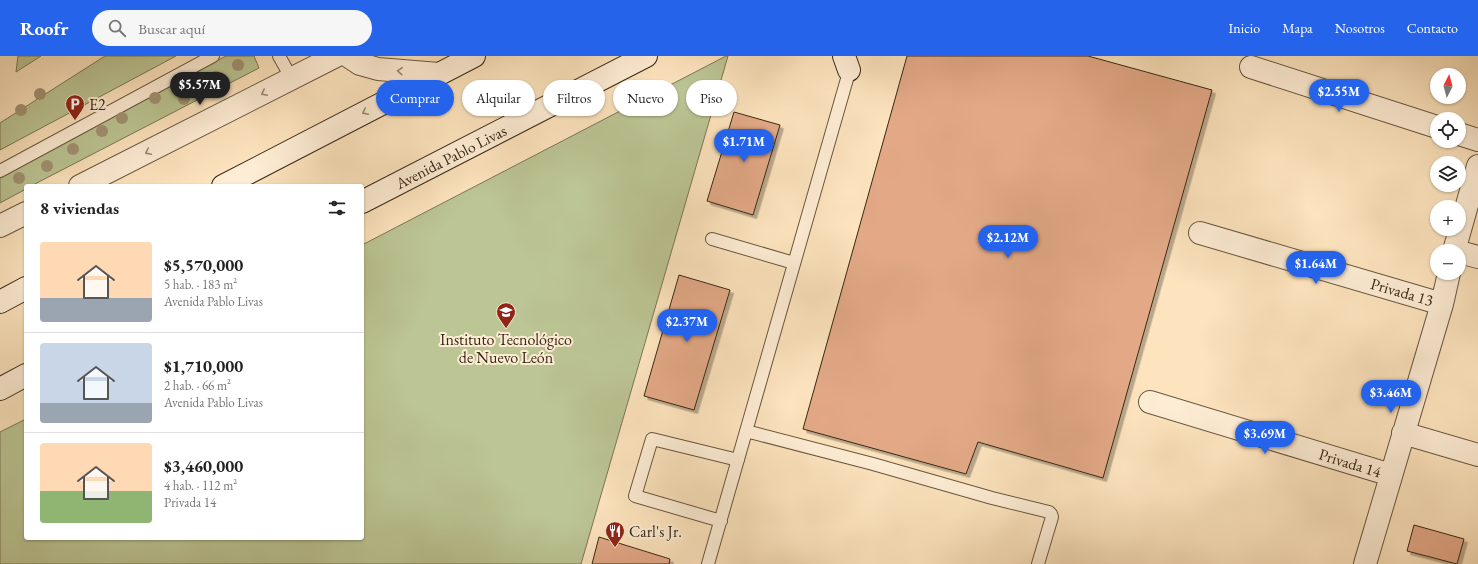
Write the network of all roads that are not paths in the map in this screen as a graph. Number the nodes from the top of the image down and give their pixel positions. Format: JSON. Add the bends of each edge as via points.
{"nodes":[{"id":1,"x":213,"y":56,"type":"edge"},
{"id":2,"x":279,"y":56,"type":"edge"},
{"id":3,"x":336,"y":56,"type":"edge"},
{"id":4,"x":348,"y":56,"type":"edge"},
{"id":5,"x":474,"y":56,"type":"edge"},
{"id":6,"x":646,"y":56,"type":"edge"},
{"id":7,"x":849,"y":61,"type":"edge"},
{"id":8,"x":1251,"y":67,"type":"dead end"},
{"id":9,"x":439,"y":74,"type":"junction"},
{"id":10,"x":292,"y":79,"type":"junction"},
{"id":11,"x":1430,"y":125,"type":"edge"},
{"id":12,"x":1466,"y":136,"type":"edge"},
{"id":13,"x":1478,"y":140,"type":"edge"},
{"id":14,"x":1478,"y":166,"type":"edge"},
{"id":15,"x":0,"y":171,"type":"edge"},
{"id":16,"x":84,"y":184,"type":"edge"},
{"id":17,"x":227,"y":184,"type":"edge"},
{"id":18,"x":364,"y":201,"type":"edge"},
{"id":19,"x":24,"y":214,"type":"edge"},
{"id":20,"x":0,"y":226,"type":"edge"},
{"id":21,"x":1200,"y":233,"type":"dead end"},
{"id":22,"x":712,"y":239,"type":"dead end"},
{"id":23,"x":1458,"y":244,"type":"edge"},
{"id":24,"x":1466,"y":254,"type":"edge"},
{"id":25,"x":1478,"y":257,"type":"edge"},
{"id":26,"x":794,"y":263,"type":"junction"},
{"id":27,"x":1447,"y":280,"type":"edge"},
{"id":28,"x":24,"y":289,"type":"edge"},
{"id":29,"x":0,"y":302,"type":"edge"},
{"id":30,"x":1442,"y":304,"type":"junction"},
{"id":31,"x":24,"y":376,"type":"edge"},
{"id":32,"x":0,"y":389,"type":"edge"},
{"id":33,"x":1150,"y":402,"type":"dead end"},
{"id":34,"x":746,"y":432,"type":"junction"},
{"id":35,"x":1403,"y":433,"type":"junction"},
{"id":36,"x":1478,"y":455,"type":"edge"},
{"id":37,"x":738,"y":460,"type":"junction"},
{"id":38,"x":1391,"y":475,"type":"junction"},
{"id":39,"x":721,"y":521,"type":"junction"},
{"id":40,"x":708,"y":564,"type":"edge"},
{"id":41,"x":1038,"y":564,"type":"edge"},
{"id":42,"x":1365,"y":564,"type":"edge"}],
"edges":[{"from":1,"to":15,"type":"lane"},
{"from":2,"to":10,"type":"lane"},
{"from":3,"to":10,"type":"street"},
{"from":9,"to":4,"type":"street","one_way":true,"via":[[378,69],[360,64]]},
{"from":5,"to":9,"type":"street"},
{"from":6,"to":18,"type":"street","name":"Avenida Pablo Livas"},
{"from":7,"to":26,"type":"lane"},
{"from":8,"to":11,"type":"street"},
{"from":9,"to":17,"type":"street","one_way":true},
{"from":10,"to":16,"type":"street","one_way":true},
{"from":12,"to":13,"type":"street"},
{"from":14,"to":23,"type":"street"},
{"from":19,"to":20,"type":"street"},
{"from":21,"to":30,"type":"street","name":"Privada 13"},
{"from":22,"to":26,"type":"lane"},
{"from":24,"to":25,"type":"street"},
{"from":26,"to":34,"type":"lane"},
{"from":27,"to":30,"type":"street"},
{"from":28,"to":29,"type":"street"},
{"from":30,"to":35,"type":"street"},
{"from":31,"to":32,"type":"street"},
{"from":33,"to":38,"type":"street","name":"Privada 14"},
{"from":34,"to":37,"type":"lane"},
{"from":34,"to":41,"type":"lane","via":[[1049,512],[1052,517]]},
{"from":35,"to":36,"type":"street"},
{"from":35,"to":38,"type":"street"},
{"from":37,"to":39,"type":"lane"},
{"from":37,"to":39,"type":"lane","via":[[652,439],[636,496]]},
{"from":38,"to":42,"type":"street"},
{"from":39,"to":40,"type":"lane"}]}
